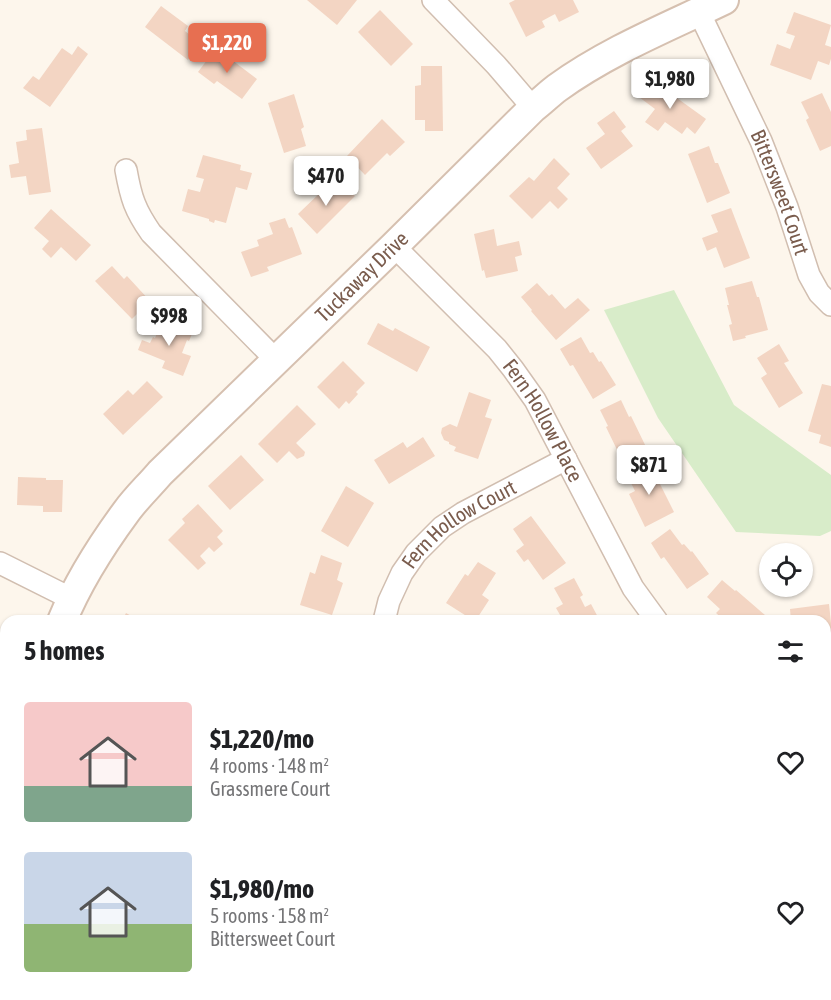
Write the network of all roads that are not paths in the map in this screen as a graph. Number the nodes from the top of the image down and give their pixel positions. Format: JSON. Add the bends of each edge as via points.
{"nodes":[{"id":1,"x":433,"y":0,"type":"edge"},
{"id":2,"x":712,"y":6,"type":"edge"},
{"id":3,"x":533,"y":108,"type":"junction"},
{"id":4,"x":126,"y":171,"type":"dead end"},
{"id":5,"x":394,"y":246,"type":"junction"},
{"id":6,"x":831,"y":305,"type":"edge"},
{"id":7,"x":276,"y":360,"type":"junction"},
{"id":8,"x":566,"y":459,"type":"junction"},
{"id":9,"x":0,"y":563,"type":"edge"},
{"id":10,"x":67,"y":610,"type":"edge"},
{"id":11,"x":386,"y":615,"type":"edge"},
{"id":12,"x":653,"y":615,"type":"edge"}],
"edges":[{"from":1,"to":3,"type":"street"},
{"from":2,"to":3,"type":"street","name":"Tuckaway Drive","via":[[589,67]]},
{"from":2,"to":6,"type":"street","name":"Bittersweet Court","via":[[809,275]]},
{"from":3,"to":5,"type":"street","name":"Tuckaway Drive"},
{"from":4,"to":7,"type":"street","via":[[138,214],[151,233]]},
{"from":5,"to":7,"type":"street","name":"Tuckaway Drive"},
{"from":5,"to":8,"type":"street","name":"Fern Hollow Place","via":[[497,349],[536,400]]},
{"from":7,"to":10,"type":"street","name":"Tuckaway Drive","via":[[127,510],[95,557]]},
{"from":8,"to":11,"type":"street","name":"Fern Hollow Court","via":[[442,527],[402,573]]},
{"from":8,"to":12,"type":"street","name":"Fern Hollow Place","via":[[633,588]]},
{"from":9,"to":10,"type":"street"}]}
